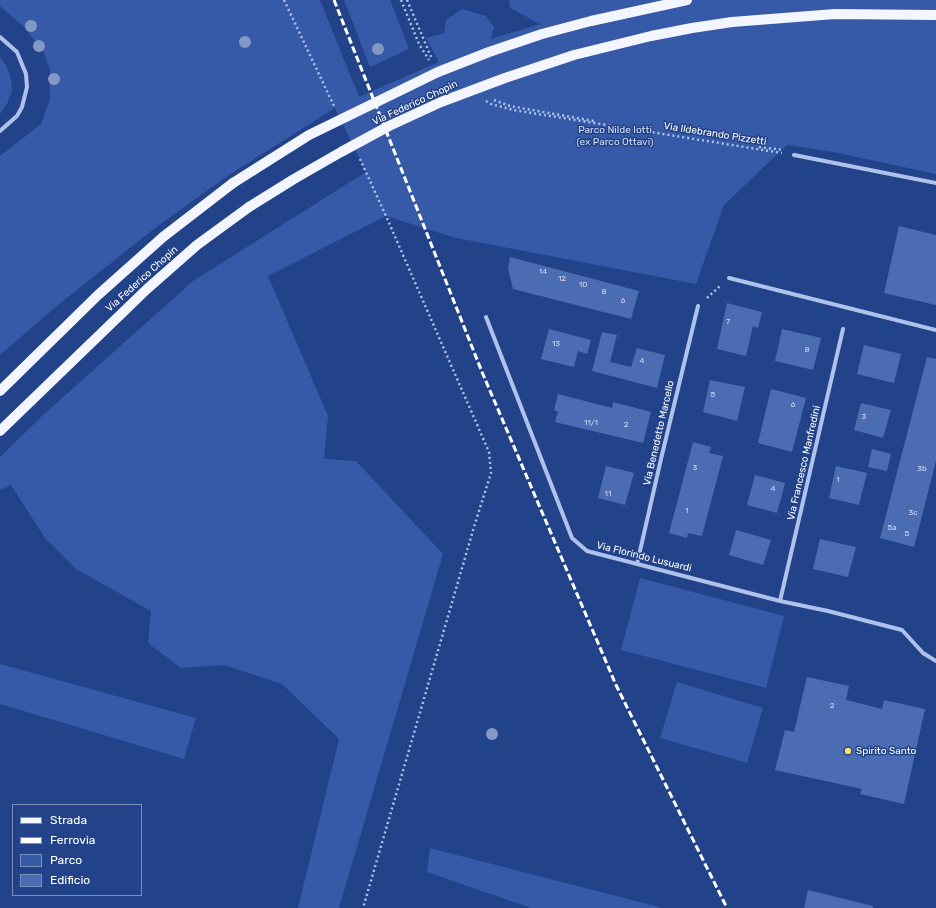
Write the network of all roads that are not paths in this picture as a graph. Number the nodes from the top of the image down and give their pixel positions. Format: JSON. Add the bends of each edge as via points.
{"nodes":[{"id":1,"x":687,"y":0,"type":"edge"},
{"id":2,"x":936,"y":15,"type":"edge"},
{"id":3,"x":0,"y":37,"type":"edge"},
{"id":4,"x":0,"y":131,"type":"edge"},
{"id":5,"x":795,"y":155,"type":"road end"},
{"id":6,"x":936,"y":182,"type":"edge"},
{"id":7,"x":729,"y":278,"type":"road end"},
{"id":8,"x":698,"y":306,"type":"road end"},
{"id":9,"x":486,"y":317,"type":"dead end"},
{"id":10,"x":843,"y":329,"type":"dead end"},
{"id":11,"x":936,"y":330,"type":"edge"},
{"id":12,"x":0,"y":391,"type":"edge"},
{"id":13,"x":0,"y":431,"type":"edge"},
{"id":14,"x":637,"y":564,"type":"junction"},
{"id":15,"x":780,"y":601,"type":"junction"},
{"id":16,"x":936,"y":661,"type":"edge"}],
"edges":[{"from":1,"to":12,"type":"main road","name":"Via Federico Chopin","bridge":true,"via":[[591,21],[489,52],[438,72],[309,135],[233,183],[163,237],[98,295]]},
{"from":2,"to":13,"type":"main road","name":"Via Federico Chopin","bridge":true,"via":[[835,14],[732,22],[692,28],[574,55],[441,102],[389,126],[294,179],[249,207],[197,245]]},
{"from":3,"to":4,"type":"street","via":[[17,52],[26,74],[26,87],[22,107],[17,116]]},
{"from":5,"to":6,"type":"street"},
{"from":7,"to":11,"type":"street"},
{"from":8,"to":14,"type":"street","name":"Via Benedetto Marcello"},
{"from":9,"to":14,"type":"street","name":"Via Florindo Lusuardi","via":[[572,538],[587,551]]},
{"from":10,"to":15,"type":"street","name":"Via Francesco Manfredini"},
{"from":14,"to":15,"type":"street","name":"Via Florindo Lusuardi"},
{"from":15,"to":16,"type":"street","name":"Via Florindo Lusuardi","via":[[902,630],[923,653]]}]}
